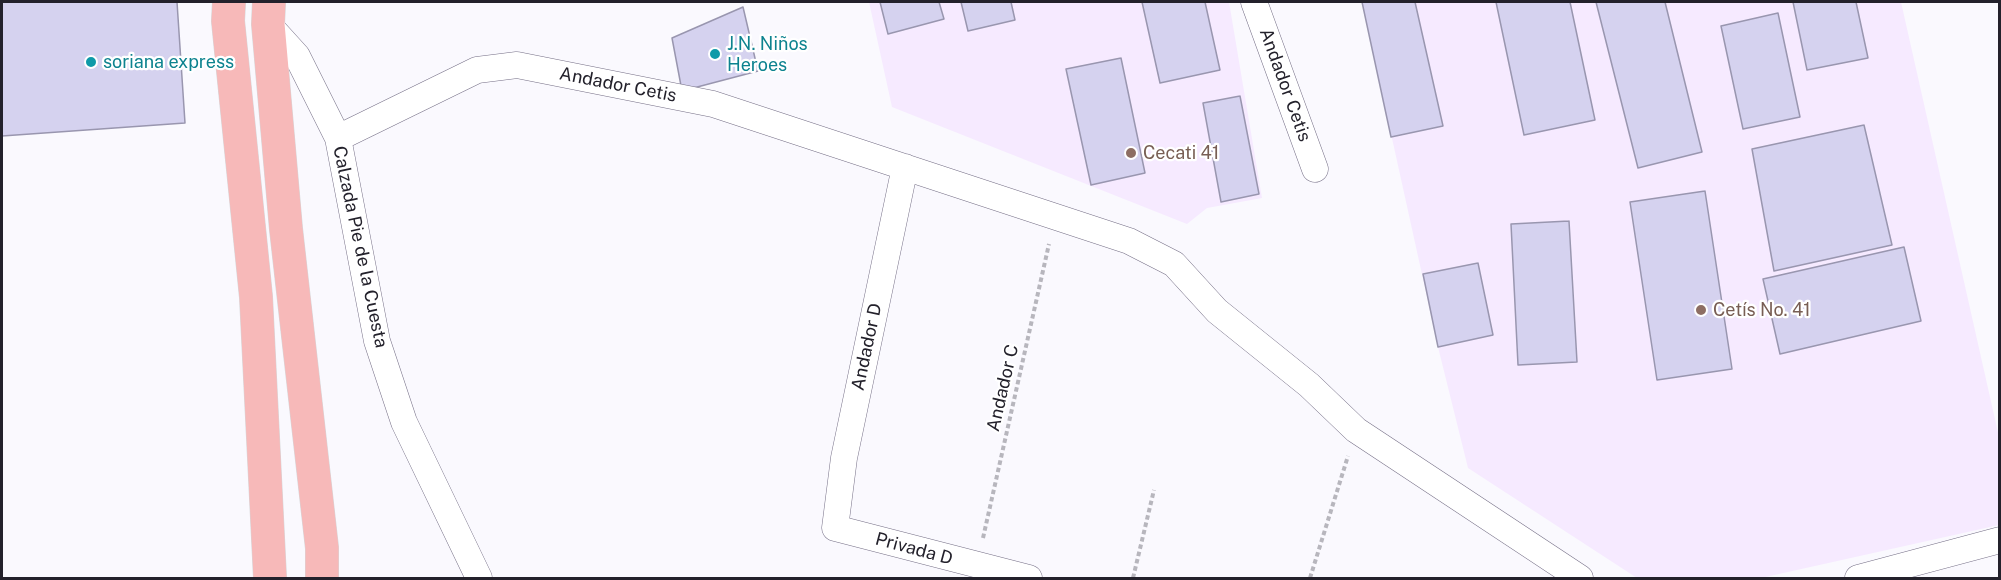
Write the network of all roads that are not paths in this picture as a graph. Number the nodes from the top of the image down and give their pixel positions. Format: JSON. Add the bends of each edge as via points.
{"nodes":[{"id":1,"x":229,"y":2,"type":"edge"},
{"id":2,"x":1254,"y":2,"type":"edge"},
{"id":3,"x":269,"y":13,"type":"edge"},
{"id":4,"x":338,"y":138,"type":"junction"},
{"id":5,"x":905,"y":167,"type":"junction"},
{"id":6,"x":1315,"y":169,"type":"dead end"},
{"id":7,"x":835,"y":528,"type":"joint"},
{"id":8,"x":2000,"y":540,"type":"edge"},
{"id":9,"x":270,"y":579,"type":"edge"},
{"id":10,"x":322,"y":579,"type":"edge"},
{"id":11,"x":479,"y":579,"type":"edge"},
{"id":12,"x":1029,"y":579,"type":"edge"},
{"id":13,"x":1580,"y":579,"type":"edge"},
{"id":14,"x":1858,"y":579,"type":"edge"}],
"edges":[{"from":1,"to":9,"type":"main road","via":[[256,297]]},
{"from":2,"to":6,"type":"street","name":"Andador Cetis"},
{"from":3,"to":4,"type":"street","name":"Calzada Pie de la Cuesta","via":[[297,57]]},
{"from":3,"to":10,"type":"main road","name":"Calzada Pie de la Cuesta","via":[[286,229],[322,548]]},
{"from":4,"to":5,"type":"street","name":"Andador Cetis","via":[[477,70],[517,65],[713,104]]},
{"from":4,"to":11,"type":"street","name":"Calzada Pie de la Cuesta","via":[[377,341],[404,422]]},
{"from":5,"to":7,"type":"street","name":"Andador D","via":[[844,458]]},
{"from":5,"to":13,"type":"street","name":"Andador Cetis","via":[[1129,241],[1174,264],[1217,311],[1309,385],[1356,430]]},
{"from":7,"to":12,"type":"street","name":"Privada D"},
{"from":8,"to":14,"type":"street"}]}
